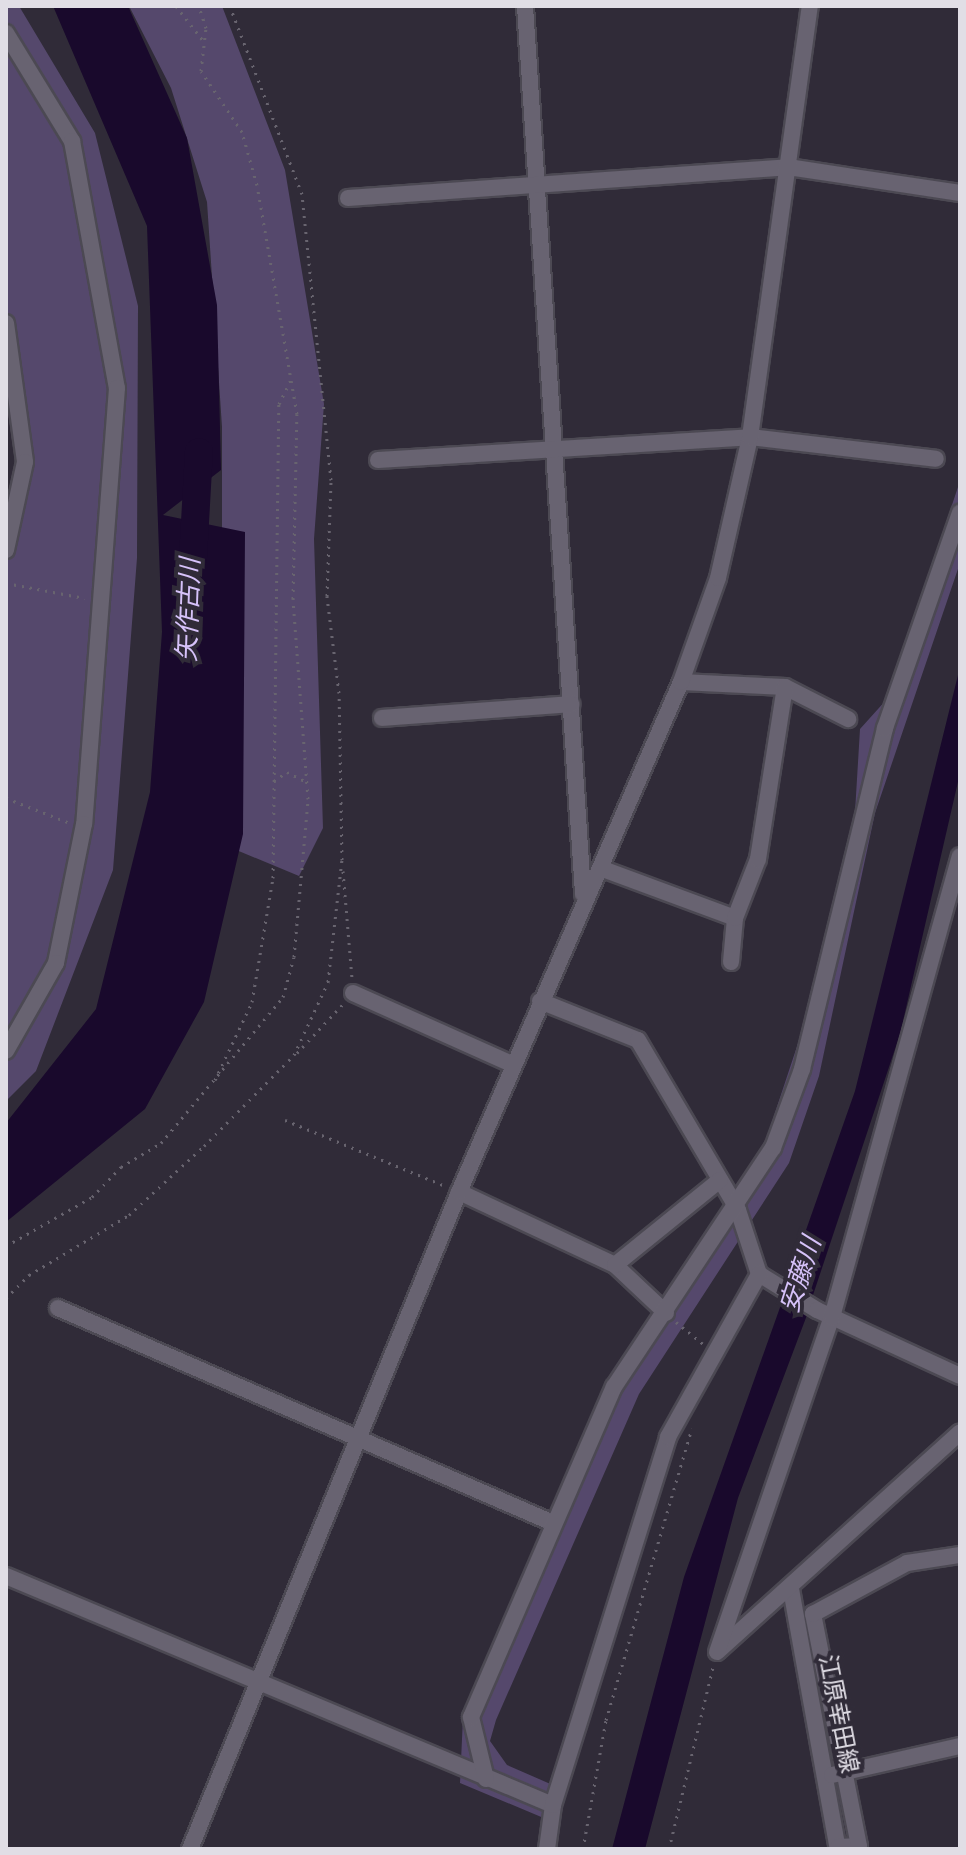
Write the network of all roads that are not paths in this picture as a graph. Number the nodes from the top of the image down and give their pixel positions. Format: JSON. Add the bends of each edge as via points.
{"nodes":[{"id":1,"x":525,"y":6,"type":"edge"},
{"id":2,"x":810,"y":6,"type":"edge"},
{"id":3,"x":6,"y":33,"type":"edge"},
{"id":4,"x":788,"y":167,"type":"junction"},
{"id":5,"x":536,"y":190,"type":"junction"},
{"id":6,"x":960,"y":193,"type":"edge"},
{"id":7,"x":348,"y":198,"type":"dead end"},
{"id":8,"x":6,"y":323,"type":"edge"},
{"id":9,"x":750,"y":437,"type":"junction"},
{"id":10,"x":552,"y":450,"type":"junction"},
{"id":11,"x":936,"y":459,"type":"dead end"},
{"id":12,"x":378,"y":460,"type":"dead end"},
{"id":13,"x":960,"y":513,"type":"edge"},
{"id":14,"x":6,"y":550,"type":"edge"},
{"id":15,"x":681,"y":682,"type":"junction"},
{"id":16,"x":785,"y":687,"type":"junction"},
{"id":17,"x":571,"y":704,"type":"junction"},
{"id":18,"x":382,"y":718,"type":"dead end"},
{"id":19,"x":848,"y":719,"type":"dead end"},
{"id":20,"x":960,"y":856,"type":"edge"},
{"id":21,"x":600,"y":868,"type":"junction"},
{"id":22,"x":583,"y":898,"type":"junction"},
{"id":23,"x":735,"y":918,"type":"junction"},
{"id":24,"x":731,"y":962,"type":"dead end"},
{"id":25,"x":353,"y":993,"type":"road end"},
{"id":26,"x":540,"y":1001,"type":"junction"},
{"id":27,"x":6,"y":1051,"type":"edge"},
{"id":28,"x":514,"y":1065,"type":"junction"},
{"id":29,"x":720,"y":1180,"type":"junction"},
{"id":30,"x":459,"y":1192,"type":"junction"},
{"id":31,"x":738,"y":1210,"type":"junction"},
{"id":32,"x":615,"y":1265,"type":"junction"},
{"id":33,"x":759,"y":1274,"type":"junction"},
{"id":34,"x":58,"y":1308,"type":"dead end"},
{"id":35,"x":666,"y":1313,"type":"junction"},
{"id":36,"x":824,"y":1314,"type":"junction"},
{"id":37,"x":960,"y":1376,"type":"edge"},
{"id":38,"x":960,"y":1432,"type":"edge"},
{"id":39,"x":359,"y":1439,"type":"junction"},
{"id":40,"x":546,"y":1520,"type":"dead end"},
{"id":41,"x":960,"y":1555,"type":"edge"},
{"id":42,"x":6,"y":1576,"type":"edge"},
{"id":43,"x":795,"y":1585,"type":"junction"},
{"id":44,"x":257,"y":1683,"type":"junction"},
{"id":45,"x":960,"y":1746,"type":"edge"},
{"id":46,"x":834,"y":1774,"type":"junction"},
{"id":47,"x":486,"y":1779,"type":"junction"},
{"id":48,"x":553,"y":1805,"type":"junction"},
{"id":49,"x":838,"y":1848,"type":"edge"},
{"id":50,"x":860,"y":1848,"type":"edge"},
{"id":51,"x":190,"y":1849,"type":"edge"},
{"id":52,"x":547,"y":1849,"type":"edge"}],
"edges":[{"from":1,"to":5,"type":"street"},
{"from":2,"to":4,"type":"street"},
{"from":3,"to":27,"type":"street","via":[[72,141],[117,388],[83,828],[56,963]]},
{"from":4,"to":5,"type":"street"},
{"from":4,"to":6,"type":"street"},
{"from":4,"to":9,"type":"street"},
{"from":5,"to":7,"type":"street"},
{"from":5,"to":10,"type":"street"},
{"from":8,"to":14,"type":"street","via":[[25,462]]},
{"from":9,"to":10,"type":"street"},
{"from":9,"to":11,"type":"street"},
{"from":9,"to":15,"type":"street","via":[[718,578]]},
{"from":10,"to":12,"type":"street"},
{"from":10,"to":17,"type":"street"},
{"from":13,"to":31,"type":"street","via":[[885,728],[802,1069],[773,1148]]},
{"from":15,"to":16,"type":"street"},
{"from":15,"to":21,"type":"street"},
{"from":16,"to":19,"type":"street"},
{"from":16,"to":23,"type":"street","via":[[758,859]]},
{"from":17,"to":18,"type":"street"},
{"from":17,"to":22,"type":"street"},
{"from":20,"to":36,"type":"street"},
{"from":21,"to":22,"type":"street"},
{"from":21,"to":23,"type":"street"},
{"from":22,"to":26,"type":"street"},
{"from":23,"to":24,"type":"street"},
{"from":25,"to":28,"type":"street"},
{"from":26,"to":28,"type":"street"},
{"from":26,"to":29,"type":"street","via":[[638,1040]]},
{"from":28,"to":30,"type":"street"},
{"from":29,"to":31,"type":"street"},
{"from":29,"to":32,"type":"street"},
{"from":30,"to":32,"type":"street"},
{"from":30,"to":39,"type":"street"},
{"from":31,"to":33,"type":"street"},
{"from":31,"to":35,"type":"street"},
{"from":32,"to":35,"type":"street"},
{"from":33,"to":36,"type":"street"},
{"from":33,"to":48,"type":"street","via":[[668,1437]]},
{"from":34,"to":39,"type":"street"},
{"from":35,"to":47,"type":"street","via":[[614,1387],[471,1717]]},
{"from":36,"to":37,"type":"street"},
{"from":36,"to":43,"type":"street","via":[[717,1652]]},
{"from":38,"to":43,"type":"street"},
{"from":39,"to":40,"type":"street"},
{"from":39,"to":44,"type":"street"},
{"from":41,"to":46,"type":"street","via":[[907,1563],[813,1614]]},
{"from":42,"to":44,"type":"street"},
{"from":43,"to":46,"type":"street","name":"江原幸田線"},
{"from":44,"to":47,"type":"street"},
{"from":44,"to":51,"type":"street"},
{"from":45,"to":46,"type":"street"},
{"from":46,"to":49,"type":"street","name":"江原幸田線"},
{"from":46,"to":50,"type":"street"},
{"from":47,"to":48,"type":"street"},
{"from":48,"to":52,"type":"street"},
{"from":49,"to":50,"type":"street"}]}
